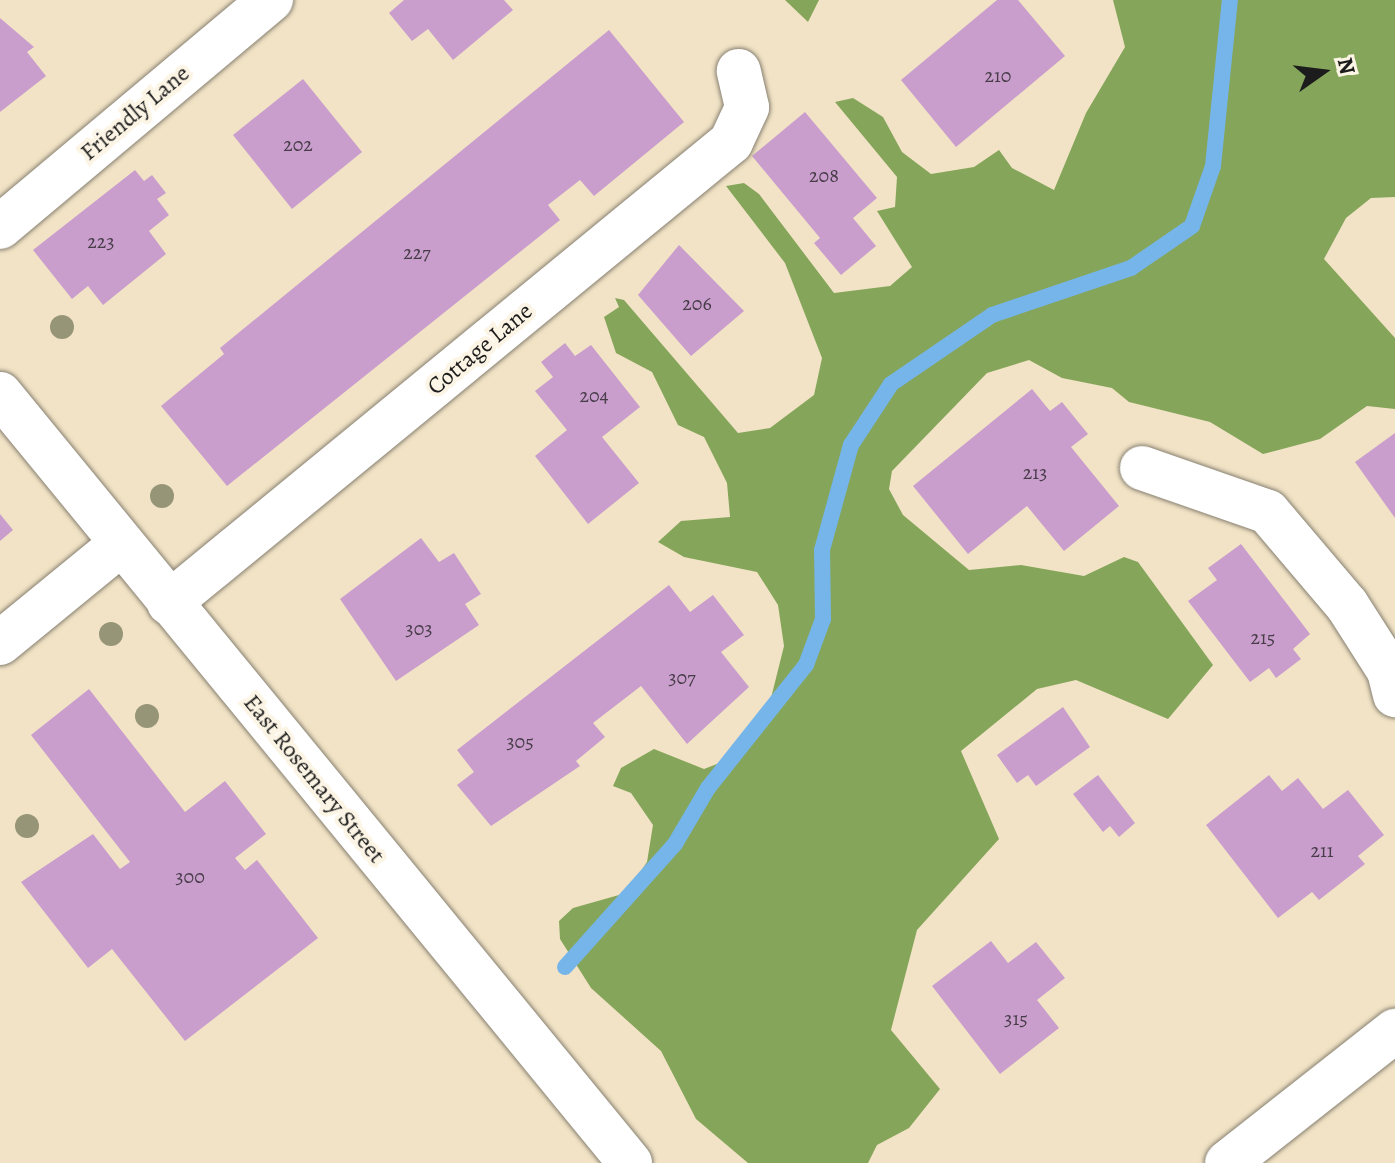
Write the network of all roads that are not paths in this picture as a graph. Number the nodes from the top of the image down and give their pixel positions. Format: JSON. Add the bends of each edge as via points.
{"nodes":[{"id":1,"x":271,"y":0,"type":"edge"},
{"id":2,"x":739,"y":71,"type":"dead end"},
{"id":3,"x":0,"y":227,"type":"edge"},
{"id":4,"x":0,"y":394,"type":"edge"},
{"id":5,"x":1142,"y":468,"type":"dead end"},
{"id":6,"x":121,"y":544,"type":"junction"},
{"id":7,"x":169,"y":603,"type":"junction"},
{"id":8,"x":0,"y":643,"type":"edge"},
{"id":9,"x":1395,"y":695,"type":"edge"},
{"id":10,"x":1395,"y":1031,"type":"edge"},
{"id":11,"x":630,"y":1163,"type":"edge"},
{"id":12,"x":1227,"y":1163,"type":"edge"}],
"edges":[{"from":1,"to":3,"type":"street","name":"Friendly Lane"},
{"from":2,"to":7,"type":"street","name":"Cottage Lane","via":[[747,107],[731,142]]},
{"from":4,"to":6,"type":"street","name":"East Rosemary Street"},
{"from":5,"to":9,"type":"street","via":[[1268,512],[1347,605],[1389,671]]},
{"from":6,"to":7,"type":"street","name":"East Rosemary Street"},
{"from":6,"to":8,"type":"street"},
{"from":7,"to":11,"type":"street","name":"East Rosemary Street"},
{"from":10,"to":12,"type":"street"}]}
